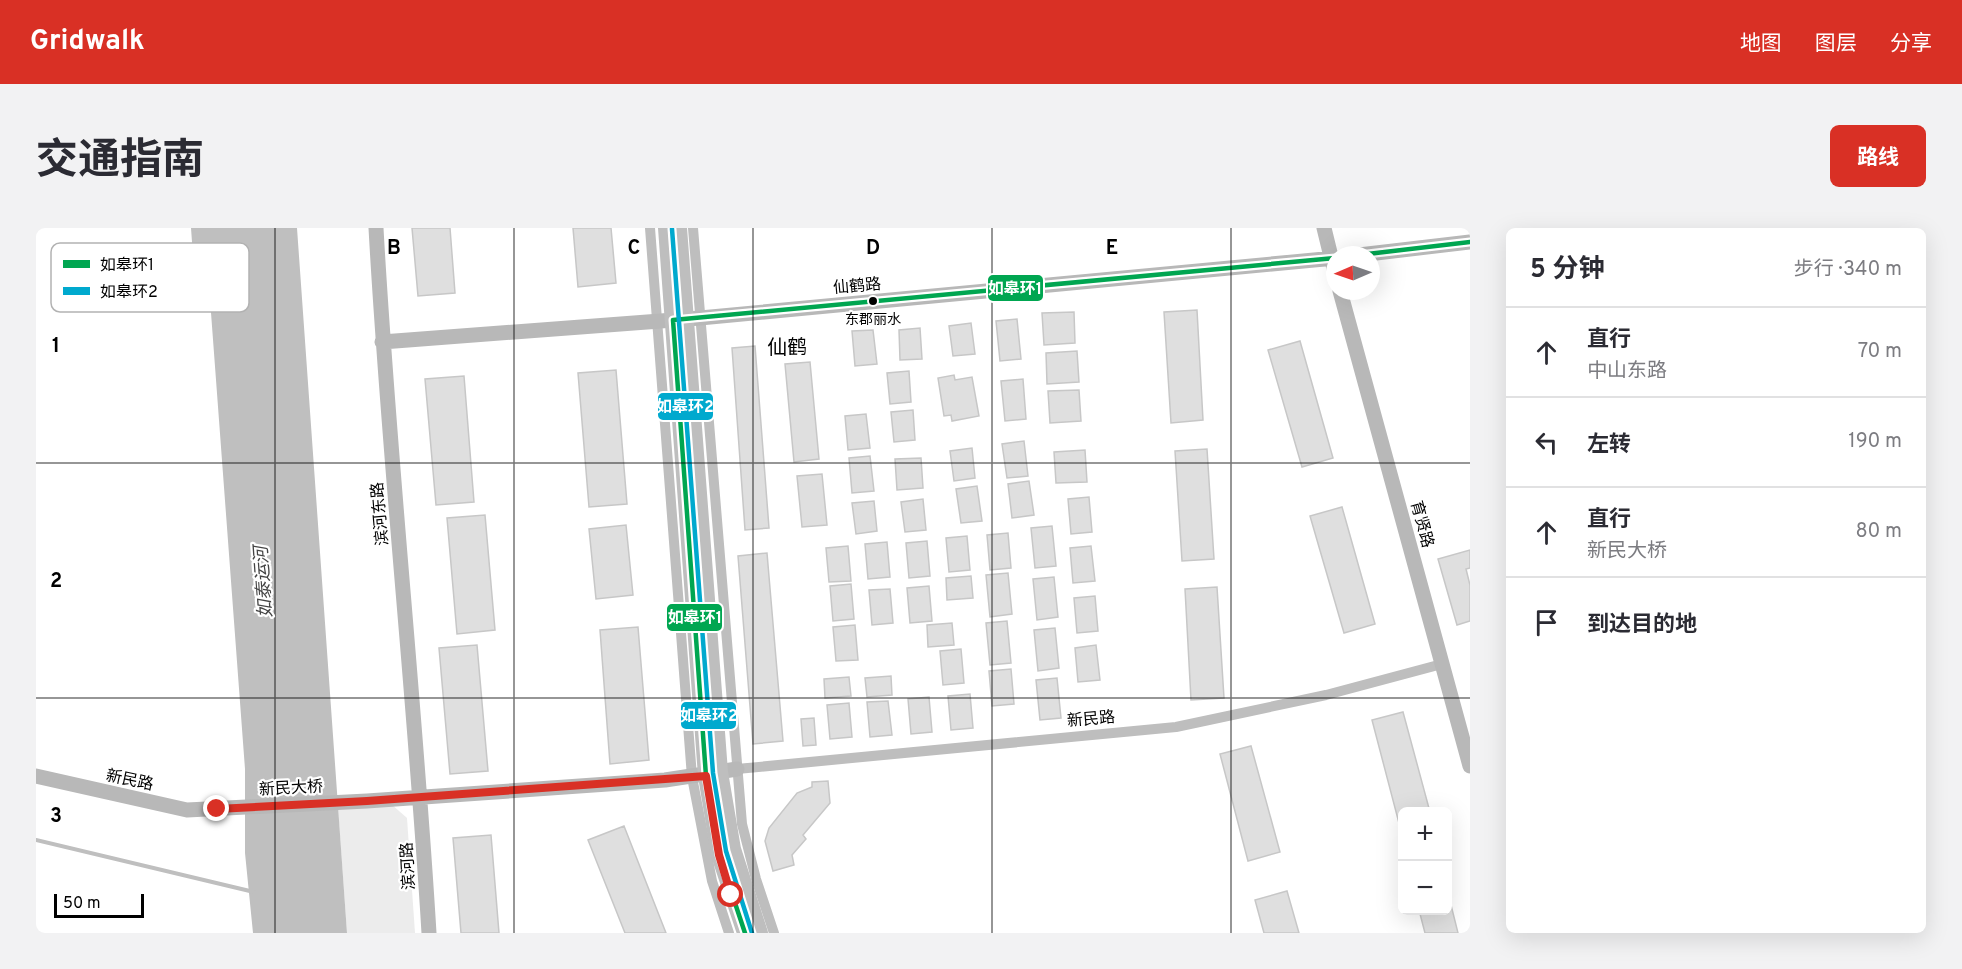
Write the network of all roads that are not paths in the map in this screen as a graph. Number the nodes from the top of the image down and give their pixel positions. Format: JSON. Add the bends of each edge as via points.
{"nodes":[{"id":1,"x":376,"y":228,"type":"edge"},
{"id":2,"x":650,"y":228,"type":"edge"},
{"id":3,"x":666,"y":228,"type":"edge"},
{"id":4,"x":680,"y":228,"type":"edge"},
{"id":5,"x":693,"y":228,"type":"edge"},
{"id":6,"x":1324,"y":228,"type":"edge"},
{"id":7,"x":1470,"y":242,"type":"edge"},
{"id":8,"x":1329,"y":246,"type":"edge"},
{"id":9,"x":1380,"y":253,"type":"edge"},
{"id":10,"x":1326,"y":264,"type":"edge"},
{"id":11,"x":1342,"y":300,"type":"edge"},
{"id":12,"x":680,"y":320,"type":"junction"},
{"id":13,"x":382,"y":342,"type":"junction"},
{"id":14,"x":1442,"y":664,"type":"junction"},
{"id":15,"x":1470,"y":766,"type":"edge"},
{"id":16,"x":714,"y":773,"type":"junction"},
{"id":17,"x":36,"y":776,"type":"edge"},
{"id":18,"x":421,"y":797,"type":"junction"},
{"id":19,"x":217,"y":809,"type":"joint"},
{"id":20,"x":429,"y":933,"type":"edge"},
{"id":21,"x":729,"y":933,"type":"edge"},
{"id":22,"x":745,"y":933,"type":"edge"},
{"id":23,"x":760,"y":933,"type":"edge"},
{"id":24,"x":774,"y":933,"type":"edge"}],
"edges":[{"from":1,"to":13,"type":"street","name":"滨河东路"},
{"from":2,"to":12,"type":"street"},
{"from":3,"to":12,"type":"main road"},
{"from":4,"to":12,"type":"main road"},
{"from":5,"to":12,"type":"street"},
{"from":6,"to":8,"type":"street"},
{"from":7,"to":9,"type":"street"},
{"from":10,"to":12,"type":"street","name":"仙鹤路"},
{"from":11,"to":14,"type":"street","name":"育贤路"},
{"from":12,"to":13,"type":"street","name":"仙鹤路"},
{"from":12,"to":16,"type":"main road"},
{"from":12,"to":16,"type":"street"},
{"from":13,"to":18,"type":"street","name":"滨河东路"},
{"from":14,"to":15,"type":"street","name":"育贤路"},
{"from":14,"to":16,"type":"street","name":"新民路","via":[[1326,695],[1176,727]]},
{"from":16,"to":18,"type":"street","name":"新民大桥"},
{"from":16,"to":21,"type":"street","via":[[712,881]]},
{"from":16,"to":22,"type":"main road","via":[[719,855]]},
{"from":16,"to":23,"type":"main road"},
{"from":16,"to":24,"type":"street","via":[[742,824]]},
{"from":17,"to":19,"type":"street","name":"新民路","via":[[187,810]]},
{"from":18,"to":19,"type":"street","name":"新民大桥"},
{"from":18,"to":20,"type":"street","name":"滨河路"}]}
